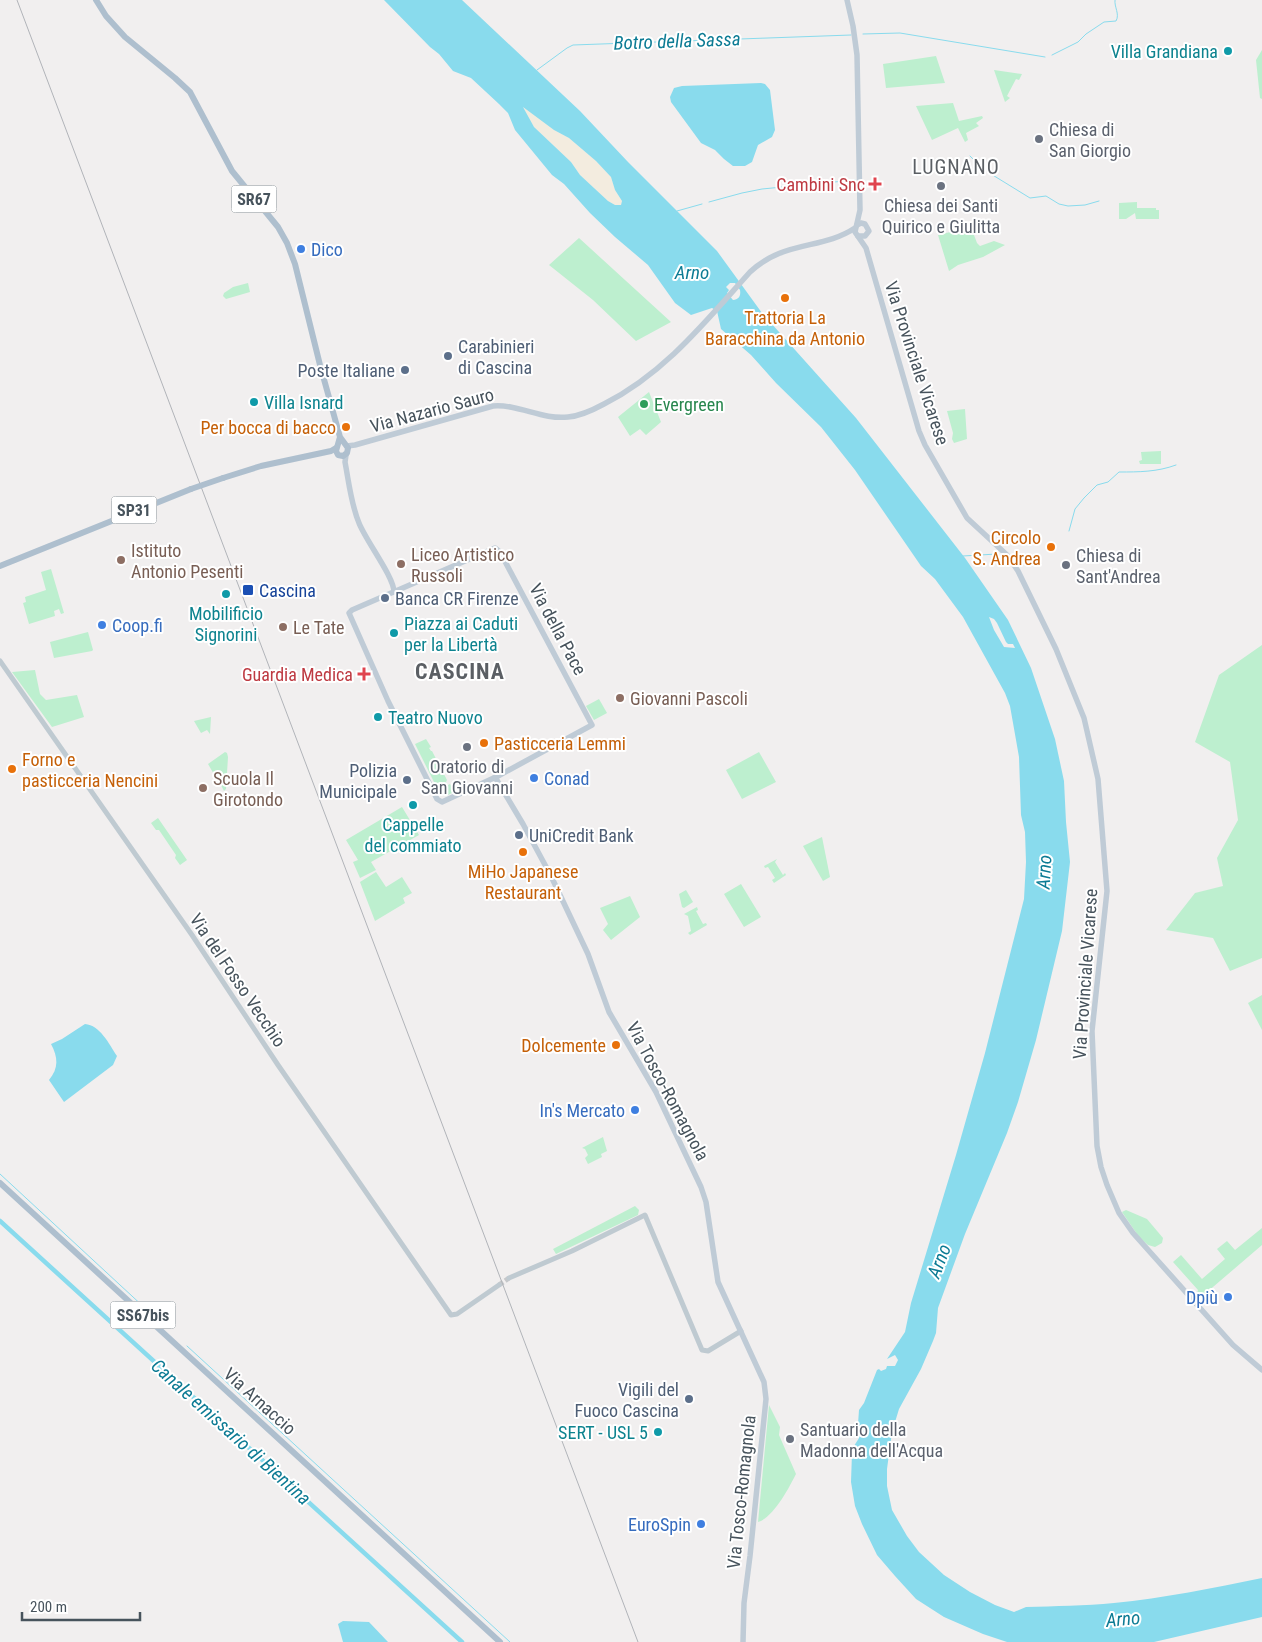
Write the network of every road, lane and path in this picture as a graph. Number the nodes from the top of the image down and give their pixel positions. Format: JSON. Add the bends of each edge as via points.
{"nodes":[{"id":1,"x":96,"y":0,"type":"edge"},
{"id":2,"x":847,"y":0,"type":"edge"},
{"id":3,"x":860,"y":210,"type":"junction"},
{"id":4,"x":865,"y":224,"type":"junction"},
{"id":5,"x":856,"y":227,"type":"junction"},
{"id":6,"x":841,"y":235,"type":"junction"},
{"id":7,"x":858,"y":236,"type":"junction"},
{"id":8,"x":866,"y":236,"type":"junction"},
{"id":9,"x":866,"y":248,"type":"junction"},
{"id":10,"x":341,"y":451,"type":"junction"},
{"id":11,"x":0,"y":566,"type":"edge"},
{"id":12,"x":392,"y":582,"type":"junction"},
{"id":13,"x":406,"y":587,"type":"junction"},
{"id":14,"x":394,"y":592,"type":"junction"},
{"id":15,"x":0,"y":661,"type":"edge"},
{"id":16,"x":495,"y":777,"type":"junction"},
{"id":17,"x":0,"y":1183,"type":"edge"},
{"id":18,"x":509,"y":1278,"type":"tunnel mouth"},
{"id":19,"x":499,"y":1285,"type":"tunnel mouth"},
{"id":20,"x":741,"y":1331,"type":"junction"},
{"id":21,"x":1262,"y":1370,"type":"edge"},
{"id":22,"x":500,"y":1642,"type":"edge"},
{"id":23,"x":743,"y":1642,"type":"edge"}],
"edges":[{"from":1,"to":10,"type":"main road","number":"SR67","via":[[125,37],[190,92],[232,171],[278,227],[287,243]]},
{"from":2,"to":3,"type":"main road","via":[[857,55]]},
{"from":3,"to":4,"type":"main road"},
{"from":3,"to":5,"type":"main road"},
{"from":4,"to":5,"type":"main road"},
{"from":4,"to":8,"type":"main road","via":[[869,228]]},
{"from":5,"to":6,"type":"main road","name":"Via Nazario Sauro"},
{"from":5,"to":7,"type":"main road"},
{"from":6,"to":7,"type":"main road","name":"Via Nazario Sauro"},
{"from":6,"to":10,"type":"main road","name":"Via Nazario Sauro","via":[[778,253],[763,261],[664,364],[623,394],[582,415],[555,417],[513,407],[493,406]]},
{"from":7,"to":8,"type":"main road"},
{"from":7,"to":9,"type":"main road","name":"Via Provinciale Vicarese"},
{"from":8,"to":9,"type":"main road","name":"Via Provinciale Vicarese"},
{"from":9,"to":21,"type":"main road","name":"Via Provinciale Vicarese","via":[[924,442],[967,518],[1018,570],[1060,658],[1086,725],[1098,779],[1107,891],[1092,1042],[1097,1146],[1106,1185],[1119,1213],[1137,1238],[1224,1335]]},
{"from":10,"to":11,"type":"main road","name":"Via Nazario Sauro","number":"SP31","bridge":true,"via":[[261,466],[223,478]]},
{"from":10,"to":12,"type":"main road","number":"SR67","via":[[359,523]]},
{"from":12,"to":13,"type":"main road"},
{"from":12,"to":14,"type":"main road","number":"SR67"},
{"from":13,"to":14,"type":"main road"},
{"from":13,"to":16,"type":"main road","name":"Via della Pace","via":[[496,548],[592,726]]},
{"from":14,"to":16,"type":"main road","via":[[352,610],[350,616],[438,800],[445,802]]},
{"from":15,"to":19,"type":"street","name":"Via del Fosso Vecchio","via":[[192,935],[451,1315]]},
{"from":16,"to":20,"type":"main road","name":"Via Tosco-Romagnola","via":[[551,876],[588,954],[609,1012],[656,1092],[701,1187],[718,1282]]},
{"from":17,"to":22,"type":"main road","name":"Via Arnaccio","number":"SS67bis"},
{"from":18,"to":20,"type":"street","via":[[645,1215],[703,1352]]},
{"from":20,"to":23,"type":"main road","name":"Via Tosco-Romagnola","via":[[760,1370],[766,1394],[744,1603]]}]}
